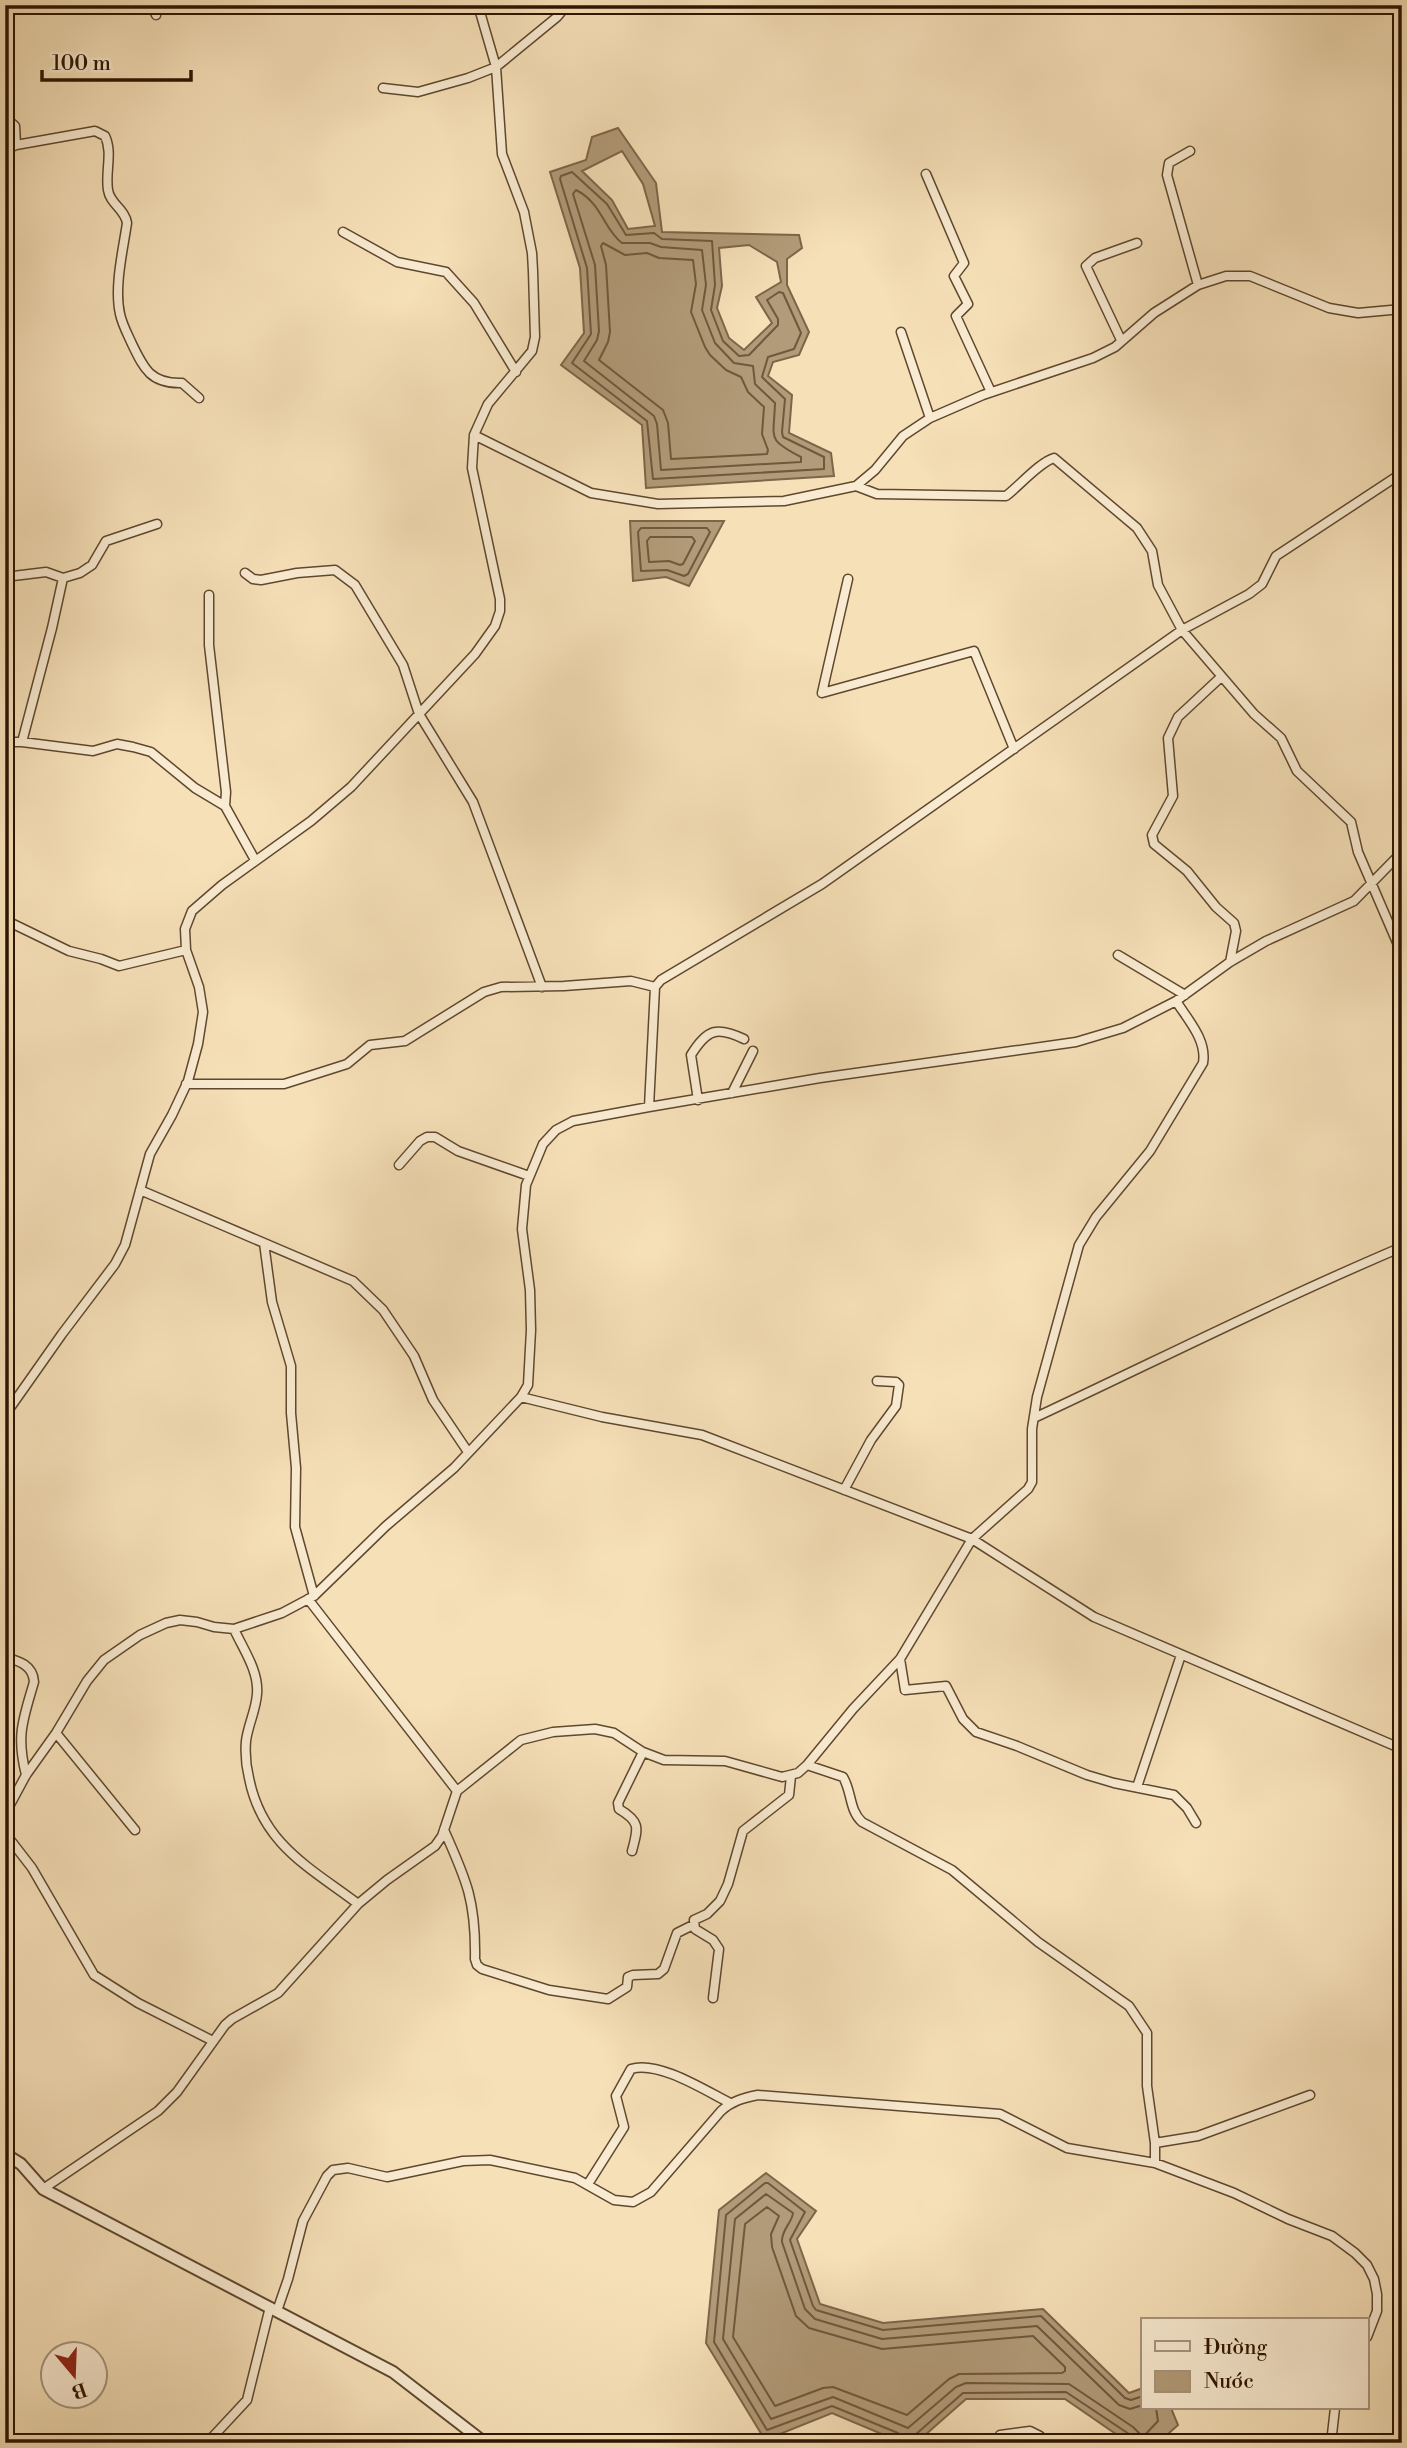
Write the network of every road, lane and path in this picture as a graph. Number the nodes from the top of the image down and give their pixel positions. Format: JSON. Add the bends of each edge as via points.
{"nodes":[{"id":1,"x":152,"y":5,"type":"edge"},
{"id":2,"x":478,"y":5,"type":"edge"},
{"id":3,"x":567,"y":5,"type":"edge"},
{"id":4,"x":156,"y":15,"type":"dead end"},
{"id":5,"x":496,"y":67,"type":"junction"},
{"id":6,"x":383,"y":88,"type":"dead end"},
{"id":7,"x":5,"y":117,"type":"edge"},
{"id":8,"x":16,"y":145,"type":"junction"},
{"id":9,"x":5,"y":150,"type":"edge"},
{"id":10,"x":1191,"y":151,"type":"dead end"},
{"id":11,"x":926,"y":174,"type":"dead end"},
{"id":12,"x":343,"y":232,"type":"dead end"},
{"id":13,"x":1138,"y":243,"type":"dead end"},
{"id":14,"x":1198,"y":285,"type":"junction"},
{"id":15,"x":1402,"y":309,"type":"edge"},
{"id":16,"x":901,"y":332,"type":"dead end"},
{"id":17,"x":1121,"y":340,"type":"junction"},
{"id":18,"x":516,"y":372,"type":"junction"},
{"id":19,"x":991,"y":392,"type":"junction"},
{"id":20,"x":199,"y":398,"type":"dead end"},
{"id":21,"x":930,"y":418,"type":"junction"},
{"id":22,"x":474,"y":435,"type":"junction"},
{"id":23,"x":1402,"y":473,"type":"edge"},
{"id":24,"x":856,"y":486,"type":"junction"},
{"id":25,"x":157,"y":524,"type":"dead end"},
{"id":26,"x":245,"y":573,"type":"dead end"},
{"id":27,"x":5,"y":577,"type":"edge"},
{"id":28,"x":63,"y":578,"type":"junction"},
{"id":29,"x":848,"y":579,"type":"dead end"},
{"id":30,"x":209,"y":595,"type":"dead end"},
{"id":31,"x":1182,"y":630,"type":"junction"},
{"id":32,"x":1222,"y":677,"type":"junction"},
{"id":33,"x":419,"y":714,"type":"junction"},
{"id":34,"x":5,"y":742,"type":"edge"},
{"id":35,"x":22,"y":742,"type":"junction"},
{"id":36,"x":1014,"y":749,"type":"junction"},
{"id":37,"x":225,"y":806,"type":"junction"},
{"id":38,"x":1402,"y":852,"type":"edge"},
{"id":39,"x":255,"y":860,"type":"junction"},
{"id":40,"x":1372,"y":883,"type":"junction"},
{"id":41,"x":5,"y":920,"type":"edge"},
{"id":42,"x":186,"y":950,"type":"junction"},
{"id":43,"x":1402,"y":954,"type":"edge"},
{"id":44,"x":1118,"y":955,"type":"dead end"},
{"id":45,"x":1230,"y":962,"type":"junction"},
{"id":46,"x":541,"y":987,"type":"junction"},
{"id":47,"x":655,"y":987,"type":"junction"},
{"id":48,"x":1185,"y":995,"type":"junction"},
{"id":49,"x":1175,"y":1002,"type":"junction"},
{"id":50,"x":744,"y":1039,"type":"dead end"},
{"id":51,"x":753,"y":1051,"type":"dead end"},
{"id":52,"x":186,"y":1084,"type":"junction"},
{"id":53,"x":732,"y":1093,"type":"junction"},
{"id":54,"x":698,"y":1100,"type":"junction"},
{"id":55,"x":649,"y":1107,"type":"junction"},
{"id":56,"x":399,"y":1165,"type":"dead end"},
{"id":57,"x":529,"y":1175,"type":"junction"},
{"id":58,"x":140,"y":1190,"type":"junction"},
{"id":59,"x":264,"y":1243,"type":"junction"},
{"id":60,"x":1402,"y":1247,"type":"edge"},
{"id":61,"x":877,"y":1381,"type":"dead end"},
{"id":62,"x":521,"y":1397,"type":"junction"},
{"id":63,"x":5,"y":1415,"type":"edge"},
{"id":64,"x":1034,"y":1418,"type":"junction"},
{"id":65,"x":468,"y":1452,"type":"junction"},
{"id":66,"x":844,"y":1490,"type":"junction"},
{"id":67,"x":972,"y":1539,"type":"junction"},
{"id":68,"x":311,"y":1598,"type":"junction"},
{"id":69,"x":234,"y":1629,"type":"junction"},
{"id":70,"x":1181,"y":1655,"type":"junction"},
{"id":71,"x":5,"y":1657,"type":"edge"},
{"id":72,"x":900,"y":1659,"type":"junction"},
{"id":73,"x":56,"y":1733,"type":"junction"},
{"id":74,"x":1402,"y":1749,"type":"edge"},
{"id":75,"x":643,"y":1752,"type":"junction"},
{"id":76,"x":807,"y":1765,"type":"junction"},
{"id":77,"x":26,"y":1774,"type":"junction"},
{"id":78,"x":791,"y":1776,"type":"junction"},
{"id":79,"x":1137,"y":1787,"type":"junction"},
{"id":80,"x":457,"y":1791,"type":"junction"},
{"id":81,"x":5,"y":1814,"type":"edge"},
{"id":82,"x":1196,"y":1823,"type":"dead end"},
{"id":83,"x":135,"y":1830,"type":"dead end"},
{"id":84,"x":444,"y":1830,"type":"junction"},
{"id":85,"x":5,"y":1833,"type":"edge"},
{"id":86,"x":632,"y":1851,"type":"dead end"},
{"id":87,"x":358,"y":1904,"type":"junction"},
{"id":88,"x":693,"y":1925,"type":"junction"},
{"id":89,"x":713,"y":1998,"type":"dead end"},
{"id":90,"x":213,"y":2042,"type":"junction"},
{"id":91,"x":1310,"y":2095,"type":"dead end"},
{"id":92,"x":730,"y":2103,"type":"junction"},
{"id":93,"x":1155,"y":2143,"type":"junction"},
{"id":94,"x":5,"y":2154,"type":"edge"},
{"id":95,"x":1154,"y":2163,"type":"junction"},
{"id":96,"x":588,"y":2184,"type":"junction"},
{"id":97,"x":43,"y":2189,"type":"junction"},
{"id":98,"x":274,"y":2309,"type":"junction"},
{"id":99,"x":1368,"y":2334,"type":"edge"},
{"id":100,"x":1335,"y":2410,"type":"edge"},
{"id":101,"x":1000,"y":2435,"type":"dead end"},
{"id":102,"x":207,"y":2443,"type":"edge"},
{"id":103,"x":485,"y":2443,"type":"edge"},
{"id":104,"x":1042,"y":2443,"type":"edge"},
{"id":105,"x":1331,"y":2443,"type":"edge"}],
"edges":[{"from":1,"to":4,"type":"street"},
{"from":2,"to":5,"type":"street"},
{"from":3,"to":5,"type":"street"},
{"from":5,"to":6,"type":"street","via":[[418,92]]},
{"from":5,"to":18,"type":"street","via":[[502,154],[524,212],[532,253],[534,337],[532,351]]},
{"from":7,"to":8,"type":"street","via":[[15,126]]},
{"from":8,"to":9,"type":"street"},
{"from":8,"to":20,"type":"street","via":[[94,131],[104,136],[109,152],[108,190],[127,223],[120,314],[143,368],[168,384],[182,383]]},
{"from":10,"to":14,"type":"street","via":[[1169,163],[1167,176]]},
{"from":11,"to":19,"type":"street","via":[[964,263],[954,275],[968,304],[956,316]]},
{"from":12,"to":18,"type":"street","via":[[397,262],[446,272],[474,303]]},
{"from":13,"to":17,"type":"street","via":[[1095,258],[1086,266]]},
{"from":14,"to":15,"type":"street","via":[[1226,276],[1250,276],[1329,308],[1358,313]]},
{"from":14,"to":17,"type":"street"},
{"from":16,"to":21,"type":"street"},
{"from":17,"to":19,"type":"street","via":[[1093,358]]},
{"from":18,"to":22,"type":"street","via":[[488,404]]},
{"from":19,"to":21,"type":"street"},
{"from":21,"to":24,"type":"street","via":[[903,436]]},
{"from":22,"to":24,"type":"street","via":[[591,493],[631,501],[784,502]]},
{"from":22,"to":33,"type":"street","via":[[472,468],[500,611],[475,654]]},
{"from":23,"to":31,"type":"street","via":[[1276,556],[1262,584],[1249,594]]},
{"from":24,"to":31,"type":"street","via":[[877,494],[1006,496],[1054,458],[1137,528],[1152,551],[1158,585]]},
{"from":25,"to":28,"type":"street","via":[[110,538],[92,565]]},
{"from":26,"to":33,"type":"street","via":[[261,580],[335,570],[345,576],[403,665]]},
{"from":27,"to":28,"type":"street","via":[[46,572]]},
{"from":28,"to":35,"type":"street"},
{"from":29,"to":36,"type":"street","via":[[822,693],[974,651]]},
{"from":30,"to":37,"type":"street","via":[[209,645]]},
{"from":31,"to":32,"type":"street"},
{"from":31,"to":36,"type":"street"},
{"from":32,"to":40,"type":"street","via":[[1281,738],[1297,771],[1351,822]]},
{"from":32,"to":45,"type":"street","via":[[1178,718],[1168,738],[1173,796],[1152,835],[1154,844],[1187,871],[1234,923]]},
{"from":33,"to":39,"type":"street","via":[[351,787]]},
{"from":33,"to":46,"type":"street","via":[[473,802]]},
{"from":34,"to":35,"type":"street"},
{"from":35,"to":37,"type":"street","via":[[93,751],[117,744],[150,752]]},
{"from":36,"to":47,"type":"street","via":[[822,884]]},
{"from":37,"to":39,"type":"street"},
{"from":38,"to":40,"type":"street"},
{"from":39,"to":42,"type":"street","via":[[192,911],[185,929]]},
{"from":40,"to":43,"type":"street"},
{"from":40,"to":45,"type":"street","via":[[1354,901],[1281,933]]},
{"from":41,"to":42,"type":"street","via":[[69,951],[113,965]]},
{"from":42,"to":52,"type":"street","via":[[203,1012]]},
{"from":44,"to":48,"type":"street"},
{"from":45,"to":48,"type":"street"},
{"from":46,"to":47,"type":"street","via":[[631,981]]},
{"from":46,"to":52,"type":"street","via":[[484,992],[405,1041],[370,1045],[347,1064],[284,1084]]},
{"from":47,"to":55,"type":"street"},
{"from":48,"to":49,"type":"street"},
{"from":49,"to":53,"type":"street","via":[[1123,1028],[1076,1042]]},
{"from":49,"to":64,"type":"street","via":[[1199,1037],[1203,1063],[1150,1151],[1079,1245]]},
{"from":50,"to":54,"type":"street","via":[[725,1030],[713,1031],[700,1040],[691,1055]]},
{"from":51,"to":53,"type":"street"},
{"from":52,"to":58,"type":"street","via":[[150,1154]]},
{"from":53,"to":54,"type":"street"},
{"from":54,"to":55,"type":"street"},
{"from":55,"to":57,"type":"street","via":[[573,1121],[556,1130],[543,1144]]},
{"from":56,"to":57,"type":"street","via":[[420,1141],[435,1137],[458,1151]]},
{"from":57,"to":62,"type":"street","via":[[522,1229],[530,1290],[530,1368]]},
{"from":58,"to":59,"type":"street"},
{"from":58,"to":63,"type":"street","via":[[115,1265]]},
{"from":59,"to":65,"type":"street","via":[[353,1281],[383,1310]]},
{"from":59,"to":68,"type":"street","via":[[272,1302],[292,1373],[295,1527]]},
{"from":60,"to":64,"type":"street","via":[[1299,1291]]},
{"from":61,"to":66,"type":"street","via":[[899,1385],[896,1406]]},
{"from":62,"to":65,"type":"street"},
{"from":62,"to":66,"type":"street","via":[[702,1436]]},
{"from":64,"to":67,"type":"street","via":[[1032,1482]]},
{"from":65,"to":68,"type":"street"},
{"from":66,"to":67,"type":"street"},
{"from":67,"to":70,"type":"street","via":[[1094,1617]]},
{"from":67,"to":72,"type":"street"},
{"from":68,"to":69,"type":"street"},
{"from":68,"to":80,"type":"street"},
{"from":69,"to":73,"type":"street","via":[[180,1620],[140,1635],[104,1660]]},
{"from":69,"to":87,"type":"street","via":[[257,1682],[246,1766],[259,1812],[287,1851]]},
{"from":70,"to":74,"type":"street"},
{"from":70,"to":79,"type":"street"},
{"from":71,"to":77,"type":"street","via":[[19,1661],[34,1674],[20,1732]]},
{"from":72,"to":76,"type":"street"},
{"from":72,"to":79,"type":"street","via":[[905,1690],[946,1686],[963,1719],[976,1732],[1087,1775]]},
{"from":73,"to":77,"type":"street"},
{"from":73,"to":83,"type":"street"},
{"from":75,"to":78,"type":"street","via":[[664,1760],[725,1761]]},
{"from":75,"to":80,"type":"street","via":[[605,1730],[545,1733],[515,1743]]},
{"from":75,"to":86,"type":"street","via":[[618,1803],[636,1822]]},
{"from":76,"to":78,"type":"street"},
{"from":76,"to":93,"type":"street","via":[[843,1777],[856,1817],[862,1822],[952,1870],[1038,1942],[1129,2006],[1147,2033],[1148,2097]]},
{"from":77,"to":81,"type":"street"},
{"from":78,"to":88,"type":"street","via":[[789,1796],[743,1831],[720,1901]]},
{"from":79,"to":82,"type":"street","via":[[1174,1794]]},
{"from":80,"to":84,"type":"street"},
{"from":84,"to":87,"type":"street","via":[[435,1846]]},
{"from":84,"to":88,"type":"street","via":[[469,1886],[475,1959],[482,1969],[549,1990],[608,1999],[627,1987],[628,1977],[661,1972],[677,1933]]},
{"from":85,"to":90,"type":"street","via":[[32,1868],[94,1975]]},
{"from":87,"to":90,"type":"street","via":[[287,1986],[232,2019]]},
{"from":88,"to":89,"type":"street","via":[[719,1949]]},
{"from":90,"to":97,"type":"street","via":[[158,2110]]},
{"from":91,"to":93,"type":"street","via":[[1198,2136]]},
{"from":92,"to":95,"type":"street","via":[[758,2095],[1000,2114],[1067,2148]]},
{"from":92,"to":96,"type":"street","via":[[643,2198],[624,2203]]},
{"from":92,"to":96,"type":"street","via":[[673,2074],[639,2067],[631,2070],[616,2096],[624,2127]]},
{"from":93,"to":95,"type":"street"},
{"from":94,"to":97,"type":"street"},
{"from":95,"to":99,"type":"street","via":[[1322,2231],[1355,2253],[1374,2278],[1377,2294],[1377,2311]]},
{"from":96,"to":98,"type":"street","via":[[477,2160],[387,2177],[348,2168],[333,2170],[303,2221]]},
{"from":97,"to":98,"type":"street"},
{"from":98,"to":102,"type":"street","via":[[247,2399]]},
{"from":98,"to":103,"type":"street","via":[[393,2372]]},
{"from":100,"to":105,"type":"street"},
{"from":101,"to":104,"type":"street","via":[[1030,2431],[1040,2436]]}]}
